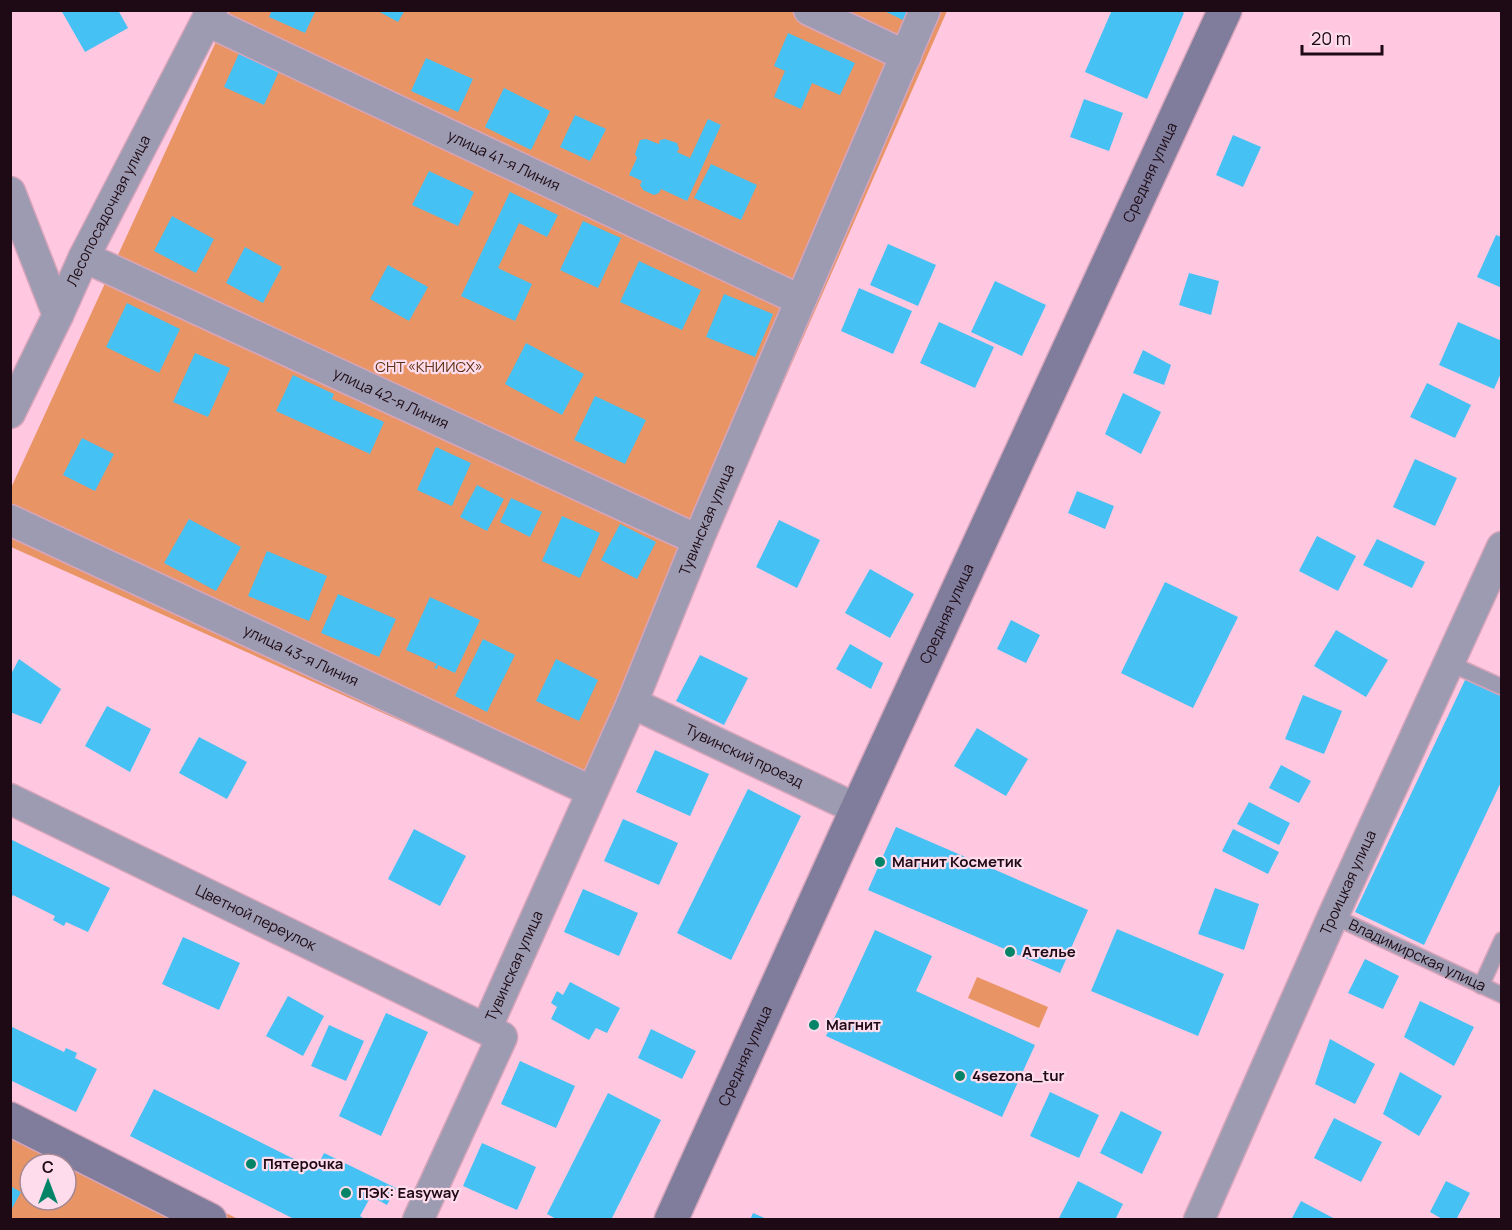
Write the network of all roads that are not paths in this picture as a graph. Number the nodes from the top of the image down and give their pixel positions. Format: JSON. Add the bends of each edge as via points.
{"nodes":[{"id":1,"x":809,"y":10,"type":"edge"},
{"id":2,"x":925,"y":10,"type":"edge"},
{"id":3,"x":1224,"y":10,"type":"edge"},
{"id":4,"x":210,"y":16,"type":"edge"},
{"id":5,"x":906,"y":56,"type":"junction"},
{"id":6,"x":10,"y":192,"type":"edge"},
{"id":7,"x":84,"y":257,"type":"junction"},
{"id":8,"x":800,"y":300,"type":"junction"},
{"id":9,"x":58,"y":315,"type":"junction"},
{"id":10,"x":10,"y":412,"type":"edge"},
{"id":11,"x":10,"y":520,"type":"edge"},
{"id":12,"x":698,"y":540,"type":"junction"},
{"id":13,"x":1502,"y":547,"type":"edge"},
{"id":14,"x":1492,"y":598,"type":"edge"},
{"id":15,"x":1449,"y":663,"type":"junction"},
{"id":16,"x":1502,"y":687,"type":"edge"},
{"id":17,"x":632,"y":703,"type":"junction"},
{"id":18,"x":591,"y":791,"type":"junction"},
{"id":19,"x":10,"y":799,"type":"edge"},
{"id":20,"x":857,"y":809,"type":"junction"},
{"id":21,"x":1333,"y":916,"type":"junction"},
{"id":22,"x":1502,"y":940,"type":"edge"},
{"id":23,"x":1482,"y":986,"type":"junction"},
{"id":24,"x":1502,"y":995,"type":"edge"},
{"id":25,"x":494,"y":1033,"type":"junction"},
{"id":26,"x":10,"y":1119,"type":"edge"},
{"id":27,"x":210,"y":1220,"type":"edge"},
{"id":28,"x":418,"y":1220,"type":"edge"},
{"id":29,"x":671,"y":1220,"type":"edge"},
{"id":30,"x":1200,"y":1220,"type":"edge"}],
"edges":[{"from":1,"to":5,"type":"street"},
{"from":2,"to":5,"type":"street","name":"Тувинская улица"},
{"from":3,"to":20,"type":"street","name":"Средняя улица"},
{"from":4,"to":7,"type":"street","name":"Лесопосадочная улица"},
{"from":4,"to":8,"type":"street","name":"улица 41-я Линия"},
{"from":5,"to":8,"type":"street","name":"Тувинская улица"},
{"from":6,"to":9,"type":"street"},
{"from":7,"to":9,"type":"street","name":"Лесопосадочная улица"},
{"from":7,"to":12,"type":"street","name":"улица 42-я Линия"},
{"from":8,"to":12,"type":"street","name":"Тувинская улица"},
{"from":9,"to":10,"type":"street","name":"Лесопосадочная улица"},
{"from":11,"to":18,"type":"street","name":"улица 43-я Линия"},
{"from":12,"to":17,"type":"street","name":"Тувинская улица"},
{"from":13,"to":14,"type":"street","name":"Троицкая улица"},
{"from":14,"to":15,"type":"street","name":"Троицкая улица"},
{"from":15,"to":16,"type":"lane"},
{"from":15,"to":21,"type":"street","name":"Троицкая улица"},
{"from":17,"to":18,"type":"street","name":"Тувинская улица"},
{"from":17,"to":20,"type":"street","name":"Тувинский проезд"},
{"from":18,"to":25,"type":"street","name":"Тувинская улица"},
{"from":19,"to":25,"type":"street","name":"Цветной переулок"},
{"from":20,"to":29,"type":"street","name":"Средняя улица"},
{"from":21,"to":23,"type":"lane","name":"Владимирская улица"},
{"from":21,"to":30,"type":"street","name":"Троицкая улица"},
{"from":22,"to":23,"type":"lane"},
{"from":23,"to":24,"type":"lane","name":"Владимирская улица"},
{"from":25,"to":28,"type":"street","name":"Тувинская улица"},
{"from":26,"to":27,"type":"street"}]}
